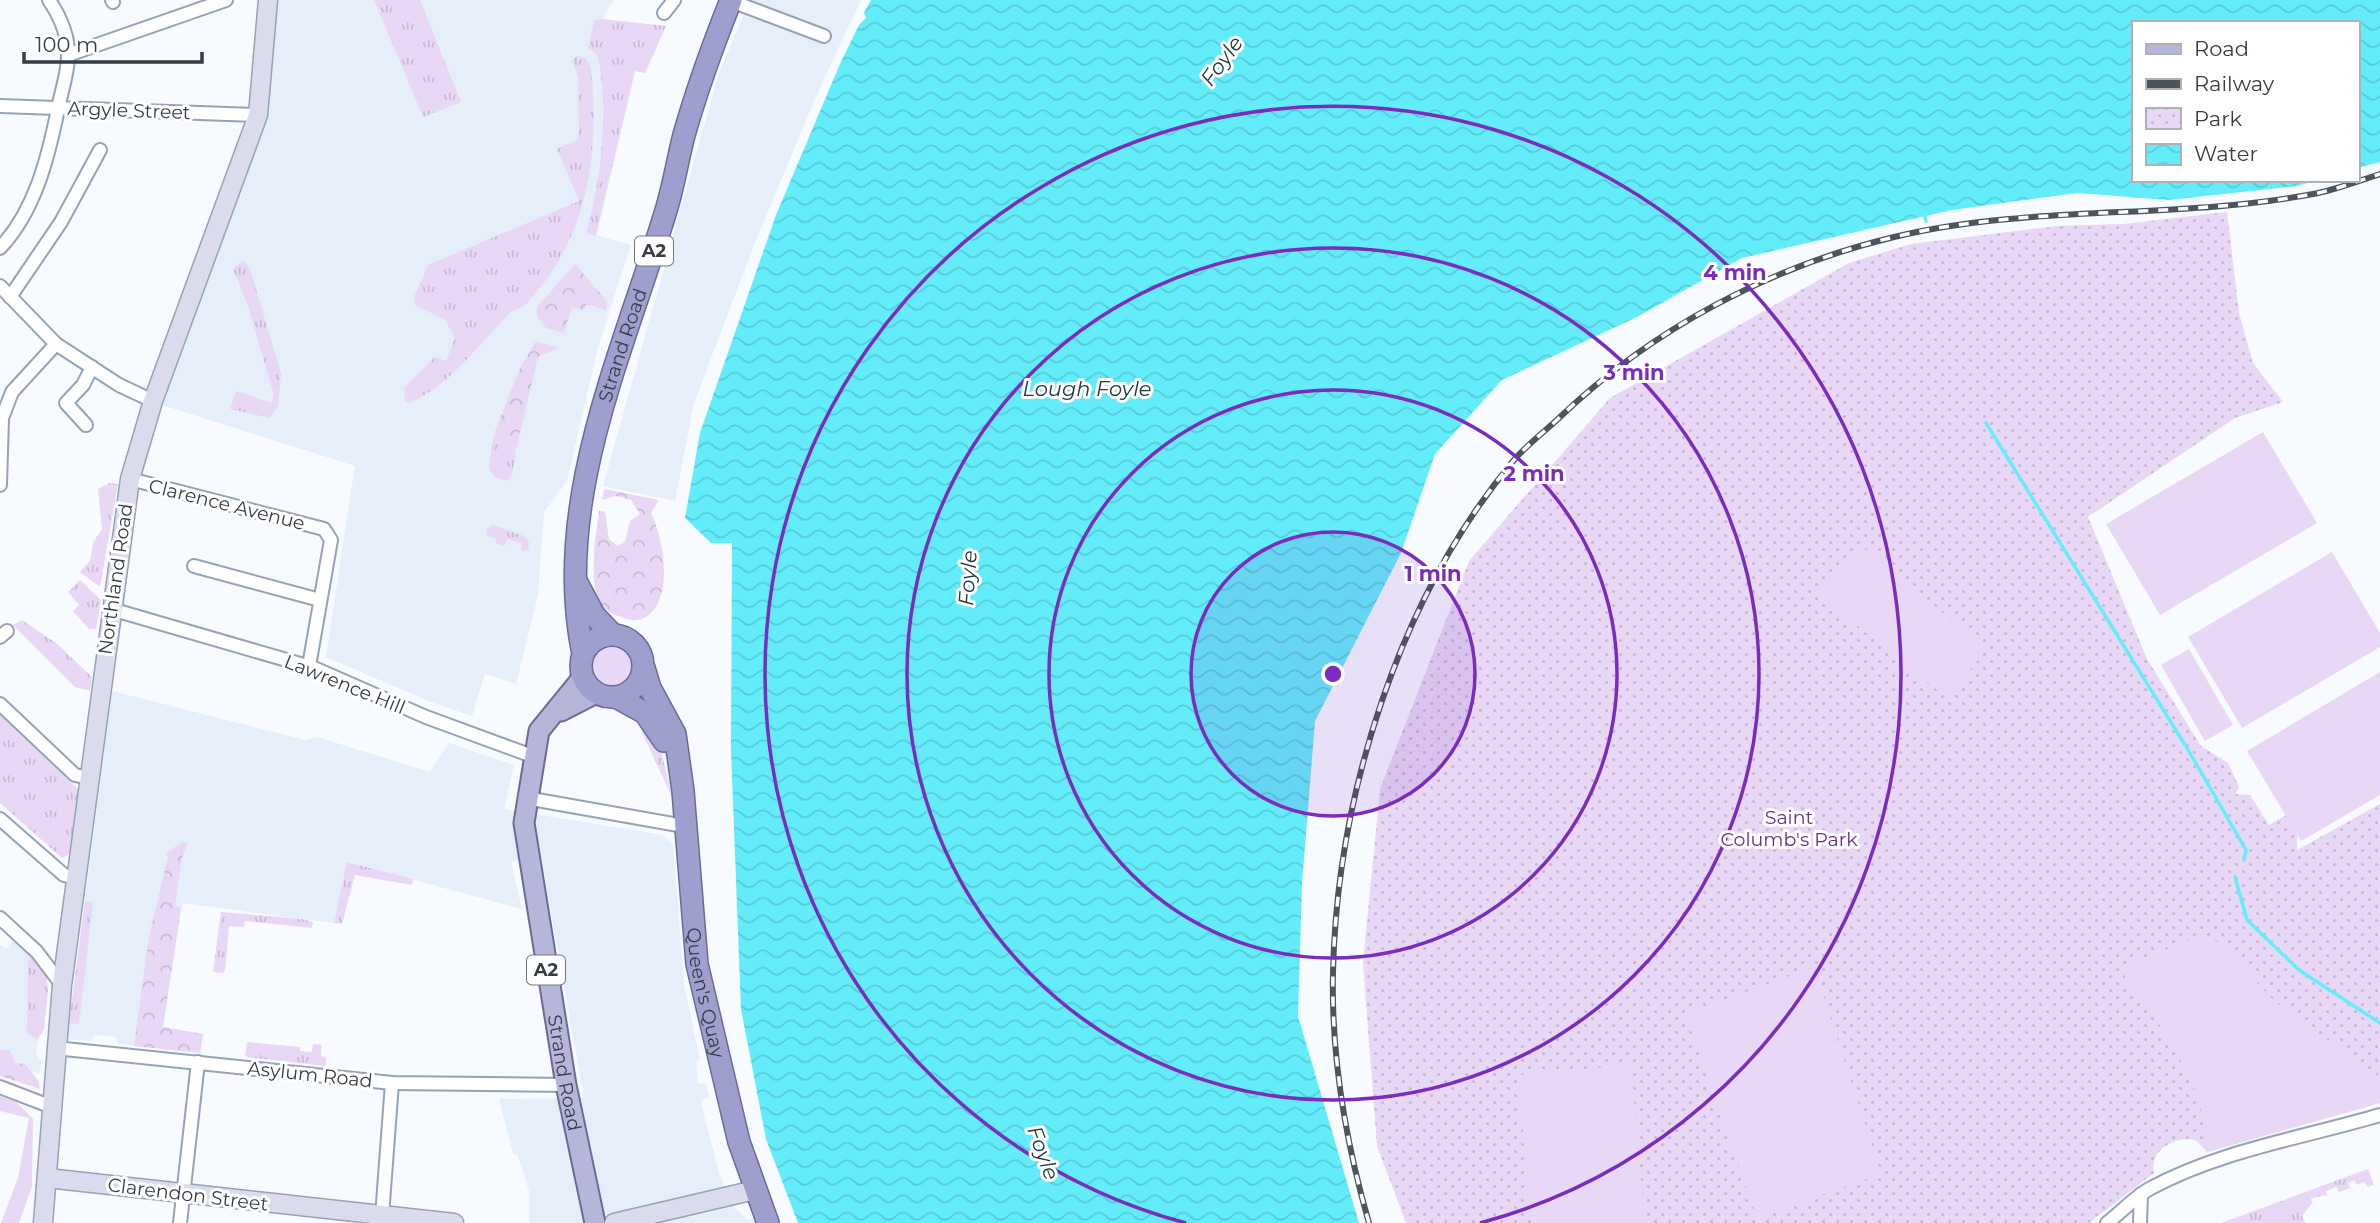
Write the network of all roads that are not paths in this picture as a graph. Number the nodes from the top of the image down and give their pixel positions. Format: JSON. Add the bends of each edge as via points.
{"nodes":[{"id":1,"x":49,"y":0,"type":"edge"},
{"id":2,"x":226,"y":0,"type":"edge"},
{"id":3,"x":268,"y":0,"type":"edge"},
{"id":4,"x":674,"y":0,"type":"edge"},
{"id":5,"x":731,"y":1,"type":"edge"},
{"id":6,"x":664,"y":13,"type":"dead end"},
{"id":7,"x":824,"y":36,"type":"dead end"},
{"id":8,"x":68,"y":55,"type":"junction"},
{"id":9,"x":0,"y":106,"type":"edge"},
{"id":10,"x":58,"y":108,"type":"junction"},
{"id":11,"x":258,"y":114,"type":"junction"},
{"id":12,"x":100,"y":150,"type":"dead end"},
{"id":13,"x":0,"y":248,"type":"edge"},
{"id":14,"x":0,"y":286,"type":"edge"},
{"id":15,"x":10,"y":297,"type":"junction"},
{"id":16,"x":56,"y":344,"type":"junction"},
{"id":17,"x":92,"y":368,"type":"junction"},
{"id":18,"x":153,"y":401,"type":"junction"},
{"id":19,"x":86,"y":425,"type":"dead end"},
{"id":20,"x":130,"y":479,"type":"junction"},
{"id":21,"x":0,"y":485,"type":"edge"},
{"id":22,"x":194,"y":566,"type":"dead end"},
{"id":23,"x":574,"y":578,"type":"junction"},
{"id":24,"x":320,"y":600,"type":"junction"},
{"id":25,"x":111,"y":609,"type":"junction"},
{"id":26,"x":612,"y":634,"type":"junction"},
{"id":27,"x":583,"y":654,"type":"junction"},
{"id":28,"x":309,"y":666,"type":"junction"},
{"id":29,"x":643,"y":668,"type":"junction"},
{"id":30,"x":598,"y":689,"type":"junction"},
{"id":31,"x":0,"y":704,"type":"edge"},
{"id":32,"x":676,"y":756,"type":"junction"},
{"id":33,"x":535,"y":757,"type":"junction"},
{"id":34,"x":89,"y":778,"type":"junction"},
{"id":35,"x":526,"y":798,"type":"junction"},
{"id":36,"x":0,"y":819,"type":"edge"},
{"id":37,"x":684,"y":827,"type":"junction"},
{"id":38,"x":77,"y":878,"type":"junction"},
{"id":39,"x":0,"y":918,"type":"edge"},
{"id":40,"x":62,"y":985,"type":"junction"},
{"id":41,"x":55,"y":1048,"type":"junction"},
{"id":42,"x":198,"y":1062,"type":"junction"},
{"id":43,"x":392,"y":1083,"type":"junction"},
{"id":44,"x":566,"y":1084,"type":"junction"},
{"id":45,"x":0,"y":1087,"type":"edge"},
{"id":46,"x":52,"y":1107,"type":"junction"},
{"id":47,"x":2380,"y":1115,"type":"edge"},
{"id":48,"x":47,"y":1178,"type":"junction"},
{"id":49,"x":755,"y":1190,"type":"junction"},
{"id":50,"x":183,"y":1194,"type":"junction"},
{"id":51,"x":2141,"y":1195,"type":"junction"},
{"id":52,"x":45,"y":1201,"type":"junction"},
{"id":53,"x":382,"y":1216,"type":"junction"},
{"id":54,"x":31,"y":1223,"type":"edge"},
{"id":55,"x":43,"y":1223,"type":"edge"},
{"id":56,"x":180,"y":1223,"type":"edge"},
{"id":57,"x":454,"y":1223,"type":"edge"},
{"id":58,"x":595,"y":1223,"type":"edge"},
{"id":59,"x":614,"y":1223,"type":"edge"},
{"id":60,"x":768,"y":1223,"type":"edge"},
{"id":61,"x":2107,"y":1223,"type":"edge"},
{"id":62,"x":2140,"y":1223,"type":"edge"}],
"edges":[{"from":1,"to":8,"type":"street","via":[[62,23]]},
{"from":2,"to":8,"type":"street"},
{"from":3,"to":11,"type":"main road","name":"Northland Road"},
{"from":4,"to":6,"type":"street"},
{"from":5,"to":7,"type":"street"},
{"from":5,"to":23,"type":"highway","name":"Strand Road","number":"A2","via":[[704,69],[663,221],[605,395],[582,503]]},
{"from":8,"to":10,"type":"street"},
{"from":9,"to":10,"type":"street","name":"Argyle Street"},
{"from":10,"to":11,"type":"street","name":"Argyle Street"},
{"from":10,"to":13,"type":"street","via":[[50,155],[13,234]]},
{"from":11,"to":18,"type":"main road","name":"Northland Road"},
{"from":12,"to":15,"type":"street","via":[[61,222]]},
{"from":14,"to":15,"type":"street"},
{"from":15,"to":16,"type":"street"},
{"from":16,"to":17,"type":"street"},
{"from":16,"to":21,"type":"street","via":[[12,392],[2,418]]},
{"from":17,"to":18,"type":"street"},
{"from":17,"to":19,"type":"street","via":[[66,403]]},
{"from":18,"to":20,"type":"main road","name":"Northland Road"},
{"from":20,"to":24,"type":"street","name":"Clarence Avenue","via":[[324,529],[331,540]]},
{"from":20,"to":25,"type":"main road","name":"Northland Road"},
{"from":22,"to":24,"type":"street"},
{"from":23,"to":26,"type":"highway","via":[[594,615]]},
{"from":23,"to":27,"type":"highway","name":"Strand Road","number":"A2"},
{"from":24,"to":28,"type":"street"},
{"from":25,"to":28,"type":"street","name":"Lawrence Hill"},
{"from":25,"to":34,"type":"main road","name":"Northland Road"},
{"from":26,"to":27,"type":"highway","via":[[595,640]]},
{"from":26,"to":29,"type":"highway","via":[[636,645]]},
{"from":27,"to":30,"type":"highway","number":"A2"},
{"from":28,"to":33,"type":"street","name":"Lawrence Hill","via":[[426,717]]},
{"from":29,"to":30,"type":"highway","number":"A2","via":[[635,687]]},
{"from":29,"to":32,"type":"highway","name":"Queen's Quay","via":[[675,734]]},
{"from":30,"to":32,"type":"highway","name":"Queen's Quay","via":[[645,713]]},
{"from":30,"to":33,"type":"main road","name":"Strand Road","number":"A2","via":[[548,718],[538,731]]},
{"from":31,"to":34,"type":"street","via":[[75,775]]},
{"from":32,"to":37,"type":"highway","name":"Queen's Quay"},
{"from":33,"to":35,"type":"main road","name":"Strand Road","number":"A2"},
{"from":34,"to":38,"type":"main road","name":"Northland Road"},
{"from":35,"to":37,"type":"street"},
{"from":35,"to":44,"type":"main road","name":"Strand Road","number":"A2","via":[[525,846]]},
{"from":36,"to":38,"type":"street","via":[[64,874]]},
{"from":37,"to":49,"type":"highway","name":"Queen's Quay","via":[[697,964],[723,1085]]},
{"from":38,"to":40,"type":"main road","name":"Northland Road"},
{"from":39,"to":40,"type":"street","via":[[37,952]]},
{"from":40,"to":41,"type":"main road","name":"Northland Road"},
{"from":41,"to":42,"type":"street","name":"Asylum Road"},
{"from":41,"to":46,"type":"main road","name":"Northland Road"},
{"from":42,"to":43,"type":"street","name":"Asylum Road"},
{"from":42,"to":50,"type":"street"},
{"from":43,"to":44,"type":"street","name":"Asylum Road"},
{"from":43,"to":53,"type":"street"},
{"from":44,"to":58,"type":"main road","name":"Strand Road","number":"A2"},
{"from":45,"to":46,"type":"street"},
{"from":46,"to":48,"type":"main road","name":"Northland Road"},
{"from":47,"to":51,"type":"street","via":[[2238,1152]]},
{"from":48,"to":50,"type":"main road","name":"Clarendon Street"},
{"from":48,"to":52,"type":"main road","name":"Northland Road"},
{"from":49,"to":59,"type":"main road"},
{"from":49,"to":60,"type":"highway","name":"Queen's Quay"},
{"from":50,"to":53,"type":"main road","name":"Clarendon Street"},
{"from":50,"to":56,"type":"street"},
{"from":51,"to":61,"type":"street"},
{"from":51,"to":62,"type":"street"},
{"from":52,"to":54,"type":"main road"},
{"from":52,"to":55,"type":"main road","name":"Northland Road"},
{"from":53,"to":57,"type":"main road","name":"Clarendon Street"}]}
